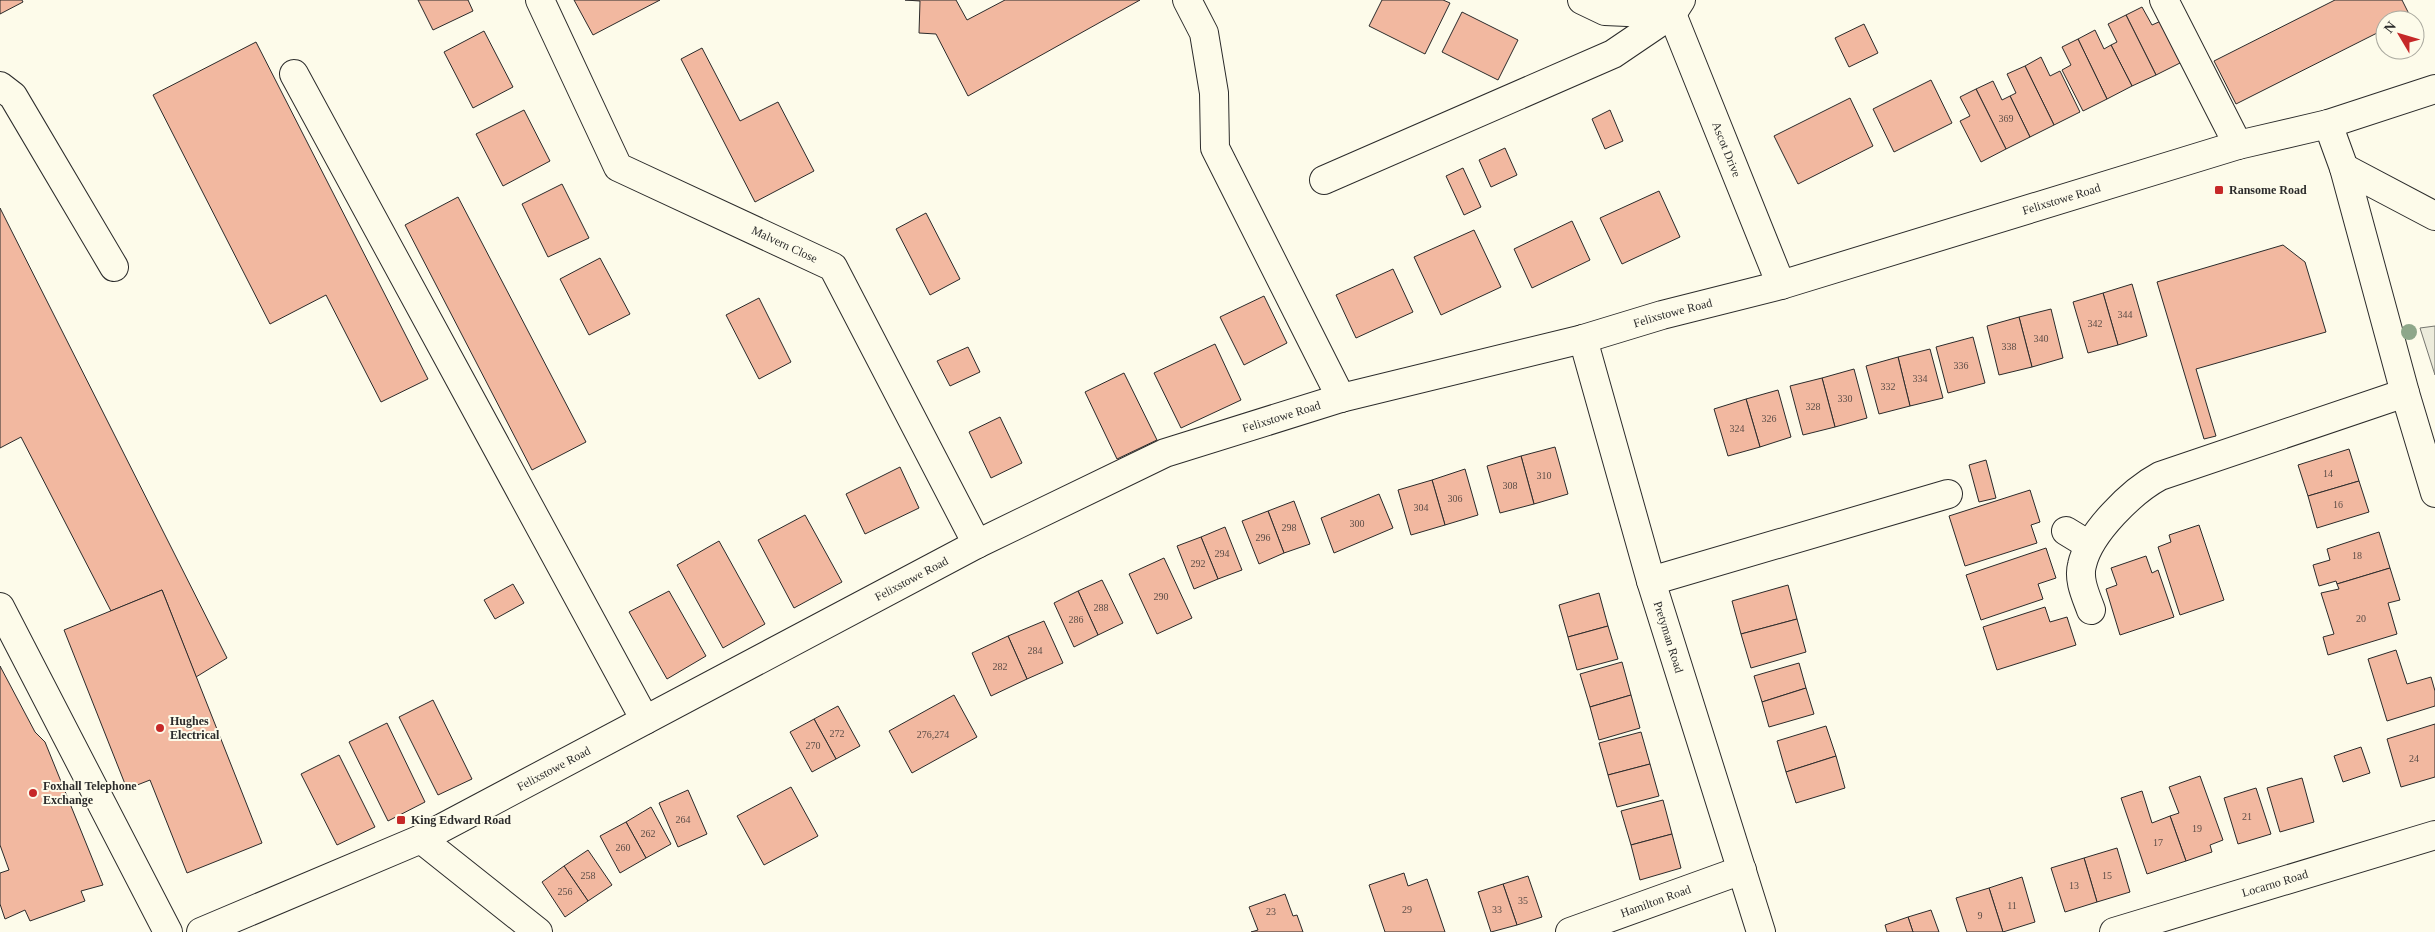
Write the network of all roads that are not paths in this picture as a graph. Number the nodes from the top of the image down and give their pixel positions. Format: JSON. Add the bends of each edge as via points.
{"nodes":[{"id":1,"x":540,"y":0,"type":"edge"},
{"id":2,"x":1186,"y":0,"type":"edge"},
{"id":3,"x":1582,"y":0,"type":"edge"},
{"id":4,"x":2164,"y":0,"type":"edge"},
{"id":5,"x":1676,"y":7,"type":"edge"},
{"id":6,"x":294,"y":74,"type":"dead end"},
{"id":7,"x":0,"y":86,"type":"edge"},
{"id":8,"x":2435,"y":89,"type":"edge"},
{"id":9,"x":2328,"y":124,"type":"junction"},
{"id":10,"x":2238,"y":145,"type":"junction"},
{"id":11,"x":2344,"y":168,"type":"junction"},
{"id":12,"x":1324,"y":180,"type":"dead end"},
{"id":13,"x":2435,"y":216,"type":"edge"},
{"id":14,"x":114,"y":267,"type":"dead end"},
{"id":15,"x":1780,"y":285,"type":"junction"},
{"id":16,"x":1583,"y":339,"type":"junction"},
{"id":17,"x":2405,"y":393,"type":"junction"},
{"id":18,"x":1340,"y":398,"type":"junction"},
{"id":19,"x":2435,"y":493,"type":"edge"},
{"id":20,"x":1948,"y":494,"type":"dead end"},
{"id":21,"x":2066,"y":531,"type":"dead end"},
{"id":22,"x":977,"y":544,"type":"junction"},
{"id":23,"x":2089,"y":545,"type":"junction"},
{"id":24,"x":1651,"y":581,"type":"junction"},
{"id":25,"x":0,"y":607,"type":"edge"},
{"id":26,"x":2091,"y":610,"type":"dead end"},
{"id":27,"x":645,"y":720,"type":"junction"},
{"id":28,"x":2435,"y":835,"type":"edge"},
{"id":29,"x":421,"y":839,"type":"junction"},
{"id":30,"x":1742,"y":870,"type":"junction"},
{"id":31,"x":168,"y":932,"type":"edge"},
{"id":32,"x":200,"y":932,"type":"edge"},
{"id":33,"x":538,"y":932,"type":"edge"},
{"id":34,"x":1570,"y":932,"type":"edge"},
{"id":35,"x":1761,"y":932,"type":"edge"},
{"id":36,"x":2114,"y":932,"type":"edge"}],
"edges":[{"from":1,"to":22,"type":"street","name":"Malvern Close","via":[[618,167],[833,267]]},
{"from":2,"to":18,"type":"street","via":[[1204,33],[1214,93],[1215,148]]},
{"from":3,"to":5,"type":"street","via":[[1605,11]]},
{"from":4,"to":10,"type":"street"},
{"from":5,"to":12,"type":"street","via":[[1613,54]]},
{"from":5,"to":15,"type":"street","name":"Ascot Drive"},
{"from":6,"to":27,"type":"street"},
{"from":7,"to":14,"type":"street","via":[[13,96]]},
{"from":8,"to":9,"type":"street","name":"Felixstowe Road"},
{"from":9,"to":10,"type":"street","name":"Felixstowe Road"},
{"from":9,"to":11,"type":"street"},
{"from":10,"to":15,"type":"street","name":"Felixstowe Road"},
{"from":11,"to":13,"type":"street"},
{"from":11,"to":17,"type":"street"},
{"from":15,"to":16,"type":"street","name":"Felixstowe Road"},
{"from":16,"to":18,"type":"street","name":"Felixstowe Road"},
{"from":16,"to":24,"type":"street","name":"Pretyman Road"},
{"from":17,"to":19,"type":"street"},
{"from":17,"to":23,"type":"street","via":[[2160,476],[2145,484]]},
{"from":18,"to":22,"type":"street","name":"Felixstowe Road","via":[[1165,453]]},
{"from":20,"to":24,"type":"street"},
{"from":21,"to":23,"type":"street"},
{"from":22,"to":27,"type":"street","name":"Felixstowe Road"},
{"from":23,"to":26,"type":"street","via":[[2081,566],[2081,581]]},
{"from":24,"to":30,"type":"street","name":"Pretyman Road"},
{"from":25,"to":31,"type":"street"},
{"from":27,"to":29,"type":"street","name":"Felixstowe Road"},
{"from":28,"to":36,"type":"street","name":"Locarno Road"},
{"from":29,"to":32,"type":"street","name":"Felixstowe Road"},
{"from":29,"to":33,"type":"street"},
{"from":30,"to":34,"type":"street","name":"Hamilton Road"},
{"from":30,"to":35,"type":"street","name":"Pretyman Road"}]}
